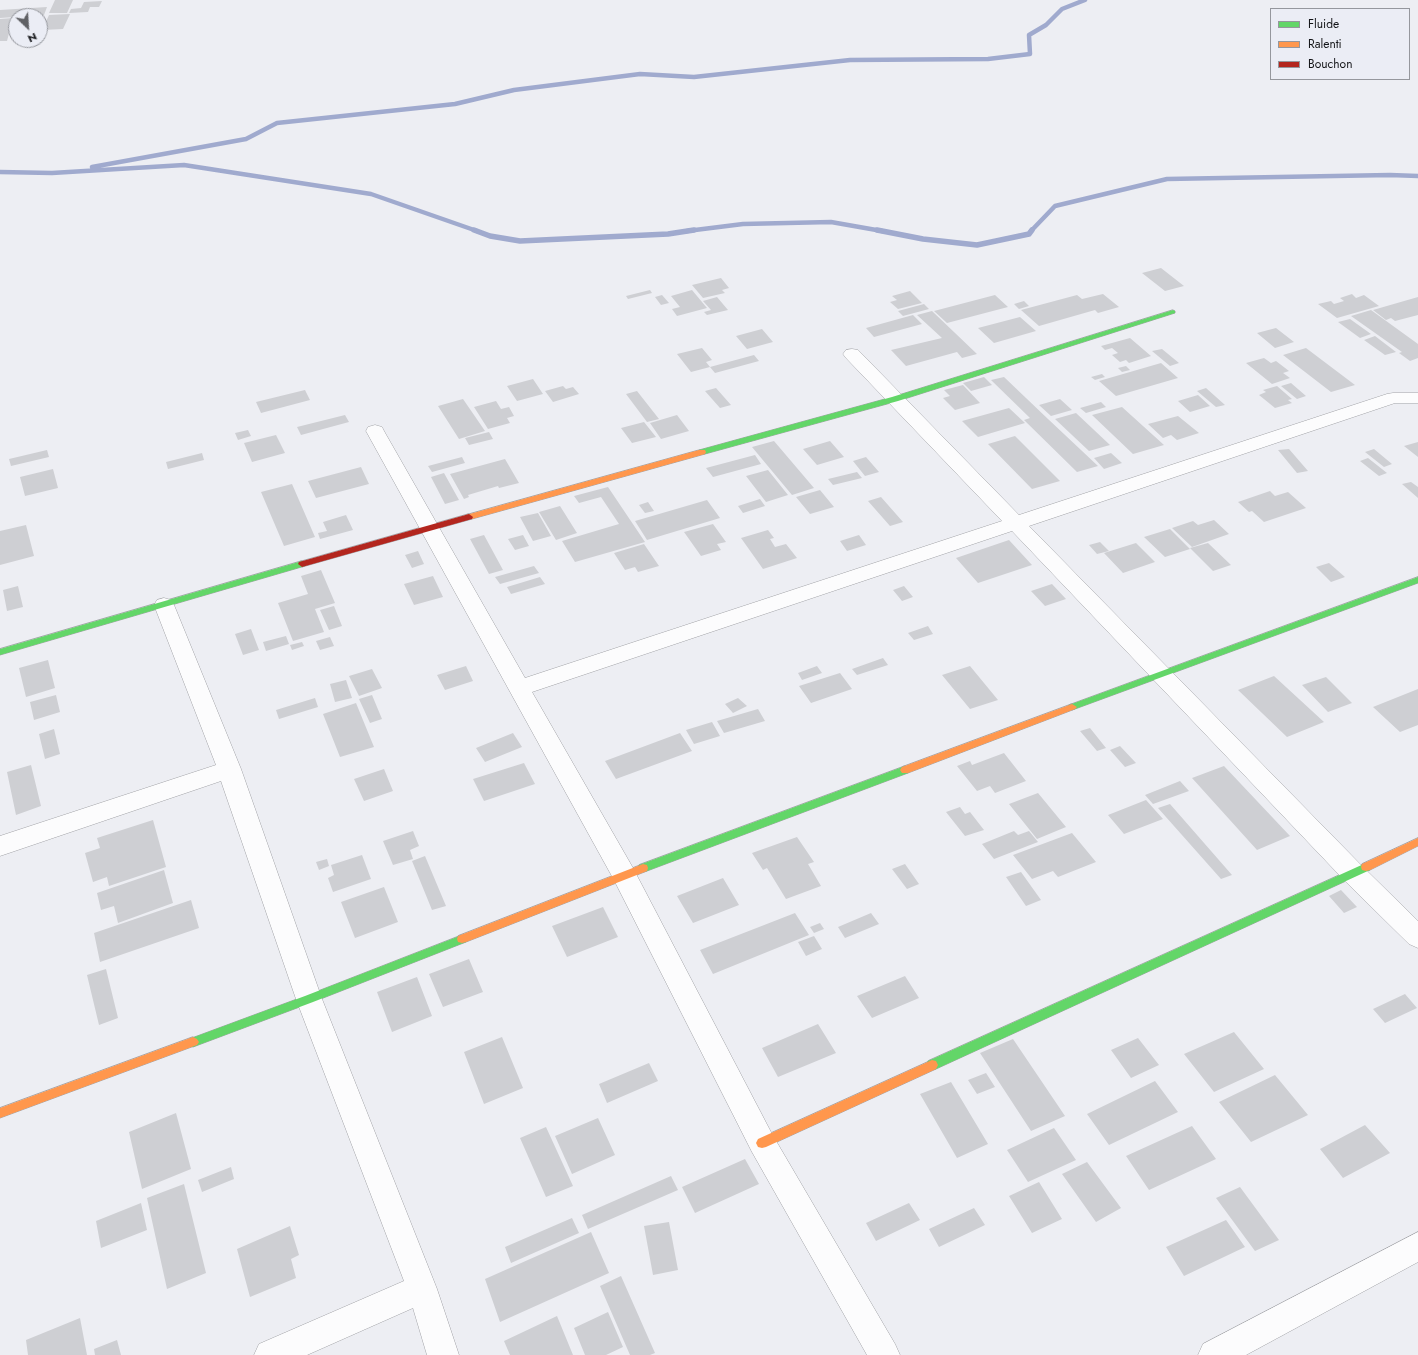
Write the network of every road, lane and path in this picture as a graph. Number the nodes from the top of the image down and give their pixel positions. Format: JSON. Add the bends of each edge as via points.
{"nodes":[{"id":1,"x":1173,"y":312,"type":"dead end"},
{"id":2,"x":852,"y":354,"type":"dead end"},
{"id":3,"x":1418,"y":398,"type":"edge"},
{"id":4,"x":895,"y":399,"type":"junction"},
{"id":5,"x":375,"y":431,"type":"dead end"},
{"id":6,"x":1015,"y":523,"type":"junction"},
{"id":7,"x":428,"y":528,"type":"junction"},
{"id":8,"x":1418,"y":580,"type":"edge"},
{"id":9,"x":164,"y":605,"type":"junction"},
{"id":10,"x":0,"y":652,"type":"edge"},
{"id":11,"x":1161,"y":674,"type":"junction"},
{"id":12,"x":519,"y":688,"type":"junction"},
{"id":13,"x":229,"y":769,"type":"junction"},
{"id":14,"x":1418,"y":842,"type":"edge"},
{"id":15,"x":0,"y":846,"type":"edge"},
{"id":16,"x":1353,"y":873,"type":"junction"},
{"id":17,"x":624,"y":875,"type":"junction"},
{"id":18,"x":1418,"y":937,"type":"edge"},
{"id":19,"x":309,"y":999,"type":"junction"},
{"id":20,"x":0,"y":1113,"type":"edge"},
{"id":21,"x":762,"y":1143,"type":"junction"},
{"id":22,"x":1418,"y":1246,"type":"edge"},
{"id":23,"x":422,"y":1290,"type":"junction"},
{"id":24,"x":270,"y":1355,"type":"edge"},
{"id":25,"x":443,"y":1355,"type":"edge"},
{"id":26,"x":884,"y":1355,"type":"edge"},
{"id":27,"x":1214,"y":1355,"type":"edge"}],
"edges":[{"from":1,"to":4,"type":"street"},
{"from":2,"to":4,"type":"street"},
{"from":3,"to":6,"type":"street","via":[[1393,398]]},
{"from":4,"to":6,"type":"street"},
{"from":4,"to":7,"type":"street"},
{"from":5,"to":7,"type":"street"},
{"from":6,"to":11,"type":"street"},
{"from":6,"to":12,"type":"street"},
{"from":7,"to":9,"type":"street"},
{"from":7,"to":12,"type":"street"},
{"from":8,"to":11,"type":"street"},
{"from":9,"to":10,"type":"street"},
{"from":9,"to":13,"type":"street"},
{"from":11,"to":16,"type":"street"},
{"from":11,"to":17,"type":"street"},
{"from":12,"to":17,"type":"street"},
{"from":13,"to":15,"type":"street"},
{"from":13,"to":19,"type":"street"},
{"from":14,"to":16,"type":"street"},
{"from":16,"to":18,"type":"street"},
{"from":16,"to":21,"type":"street"},
{"from":17,"to":19,"type":"street"},
{"from":17,"to":21,"type":"street"},
{"from":19,"to":20,"type":"street"},
{"from":19,"to":23,"type":"street"},
{"from":21,"to":26,"type":"street"},
{"from":22,"to":27,"type":"street"},
{"from":23,"to":24,"type":"street"},
{"from":23,"to":25,"type":"street"}]}
